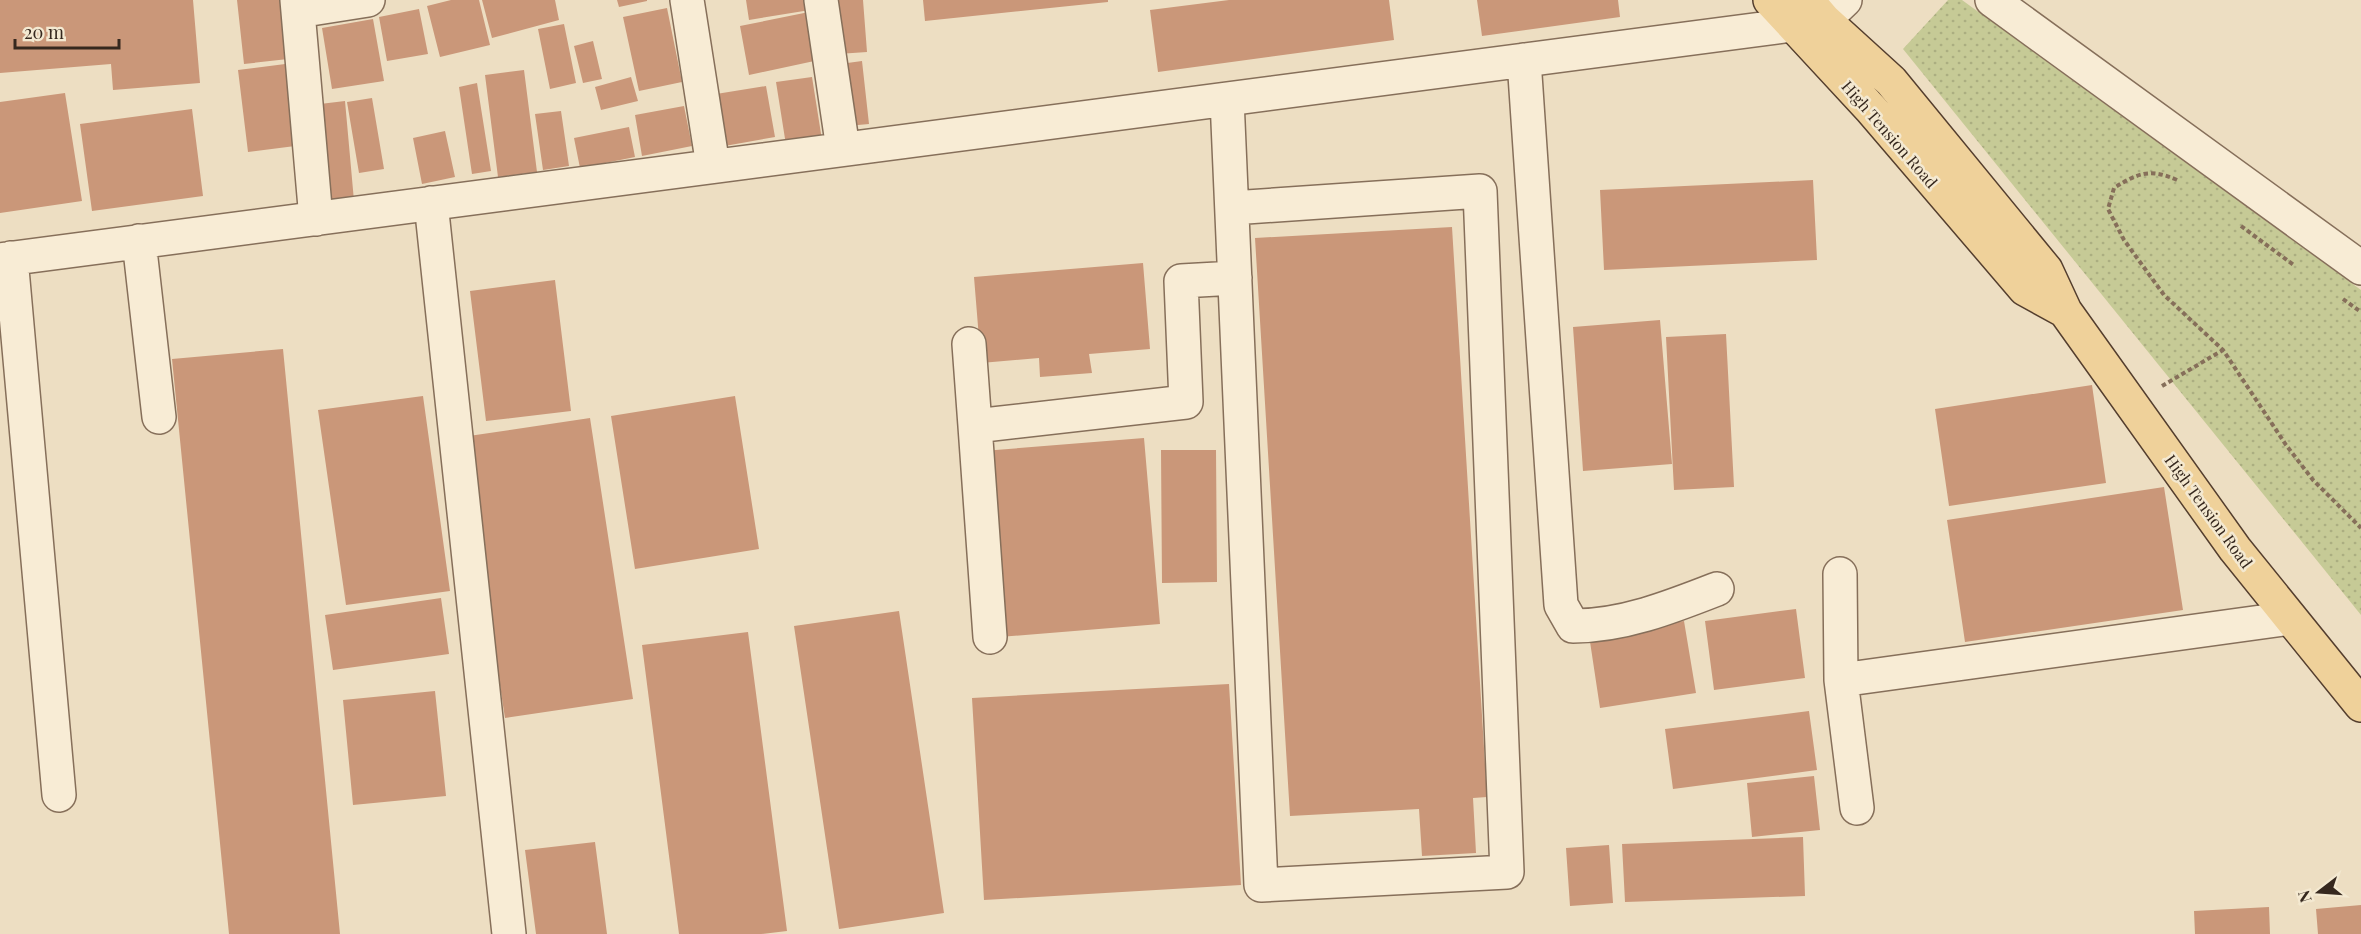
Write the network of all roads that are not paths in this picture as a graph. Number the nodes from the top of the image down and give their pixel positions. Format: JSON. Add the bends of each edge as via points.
{"nodes":[{"id":1,"x":368,"y":0,"type":"edge"},
{"id":2,"x":687,"y":0,"type":"edge"},
{"id":3,"x":821,"y":0,"type":"edge"},
{"id":4,"x":1770,"y":0,"type":"edge"},
{"id":5,"x":1992,"y":0,"type":"edge"},
{"id":6,"x":298,"y":6,"type":"edge"},
{"id":7,"x":1817,"y":11,"type":"edge"},
{"id":8,"x":1524,"y":60,"type":"junction"},
{"id":9,"x":1227,"y":99,"type":"junction"},
{"id":10,"x":843,"y":149,"type":"junction"},
{"id":11,"x":713,"y":166,"type":"junction"},
{"id":12,"x":431,"y":203,"type":"junction"},
{"id":13,"x":1232,"y":208,"type":"junction"},
{"id":14,"x":316,"y":219,"type":"junction"},
{"id":15,"x":139,"y":241,"type":"junction"},
{"id":16,"x":6,"y":259,"type":"edge"},
{"id":17,"x":2361,"y":268,"type":"edge"},
{"id":18,"x":1235,"y":278,"type":"junction"},
{"id":19,"x":969,"y":344,"type":"dead end"},
{"id":20,"x":159,"y":417,"type":"dead end"},
{"id":21,"x":975,"y":426,"type":"junction"},
{"id":22,"x":1840,"y":574,"type":"dead end"},
{"id":23,"x":1717,"y":590,"type":"dead end"},
{"id":24,"x":2290,"y":618,"type":"junction"},
{"id":25,"x":990,"y":637,"type":"dead end"},
{"id":26,"x":1841,"y":680,"type":"junction"},
{"id":27,"x":2361,"y":705,"type":"edge"},
{"id":28,"x":59,"y":795,"type":"dead end"},
{"id":29,"x":1857,"y":808,"type":"dead end"},
{"id":30,"x":508,"y":934,"type":"edge"}],
"edges":[{"from":1,"to":6,"type":"street"},
{"from":2,"to":11,"type":"street"},
{"from":3,"to":10,"type":"street"},
{"from":4,"to":7,"type":"main road","name":"High Tension Road"},
{"from":5,"to":17,"type":"street"},
{"from":6,"to":14,"type":"street"},
{"from":7,"to":8,"type":"street"},
{"from":7,"to":24,"type":"main road","name":"High Tension Road","via":[[1871,109],[2025,289],[2065,311],[2235,549]]},
{"from":8,"to":9,"type":"street"},
{"from":8,"to":23,"type":"street","via":[[1561,605],[1573,626],[1598,626],[1666,609]]},
{"from":9,"to":10,"type":"street"},
{"from":9,"to":13,"type":"street"},
{"from":10,"to":11,"type":"street"},
{"from":11,"to":12,"type":"street"},
{"from":12,"to":14,"type":"street"},
{"from":12,"to":30,"type":"street"},
{"from":13,"to":18,"type":"street"},
{"from":13,"to":18,"type":"street","via":[[1480,191],[1507,872],[1261,885]]},
{"from":14,"to":15,"type":"street"},
{"from":15,"to":16,"type":"street"},
{"from":15,"to":20,"type":"street"},
{"from":16,"to":28,"type":"street"},
{"from":18,"to":21,"type":"street","via":[[1181,281],[1186,402]]},
{"from":19,"to":21,"type":"street"},
{"from":21,"to":25,"type":"street"},
{"from":22,"to":26,"type":"street"},
{"from":24,"to":26,"type":"street"},
{"from":24,"to":27,"type":"main road","name":"High Tension Road"},
{"from":26,"to":29,"type":"street"}]}
